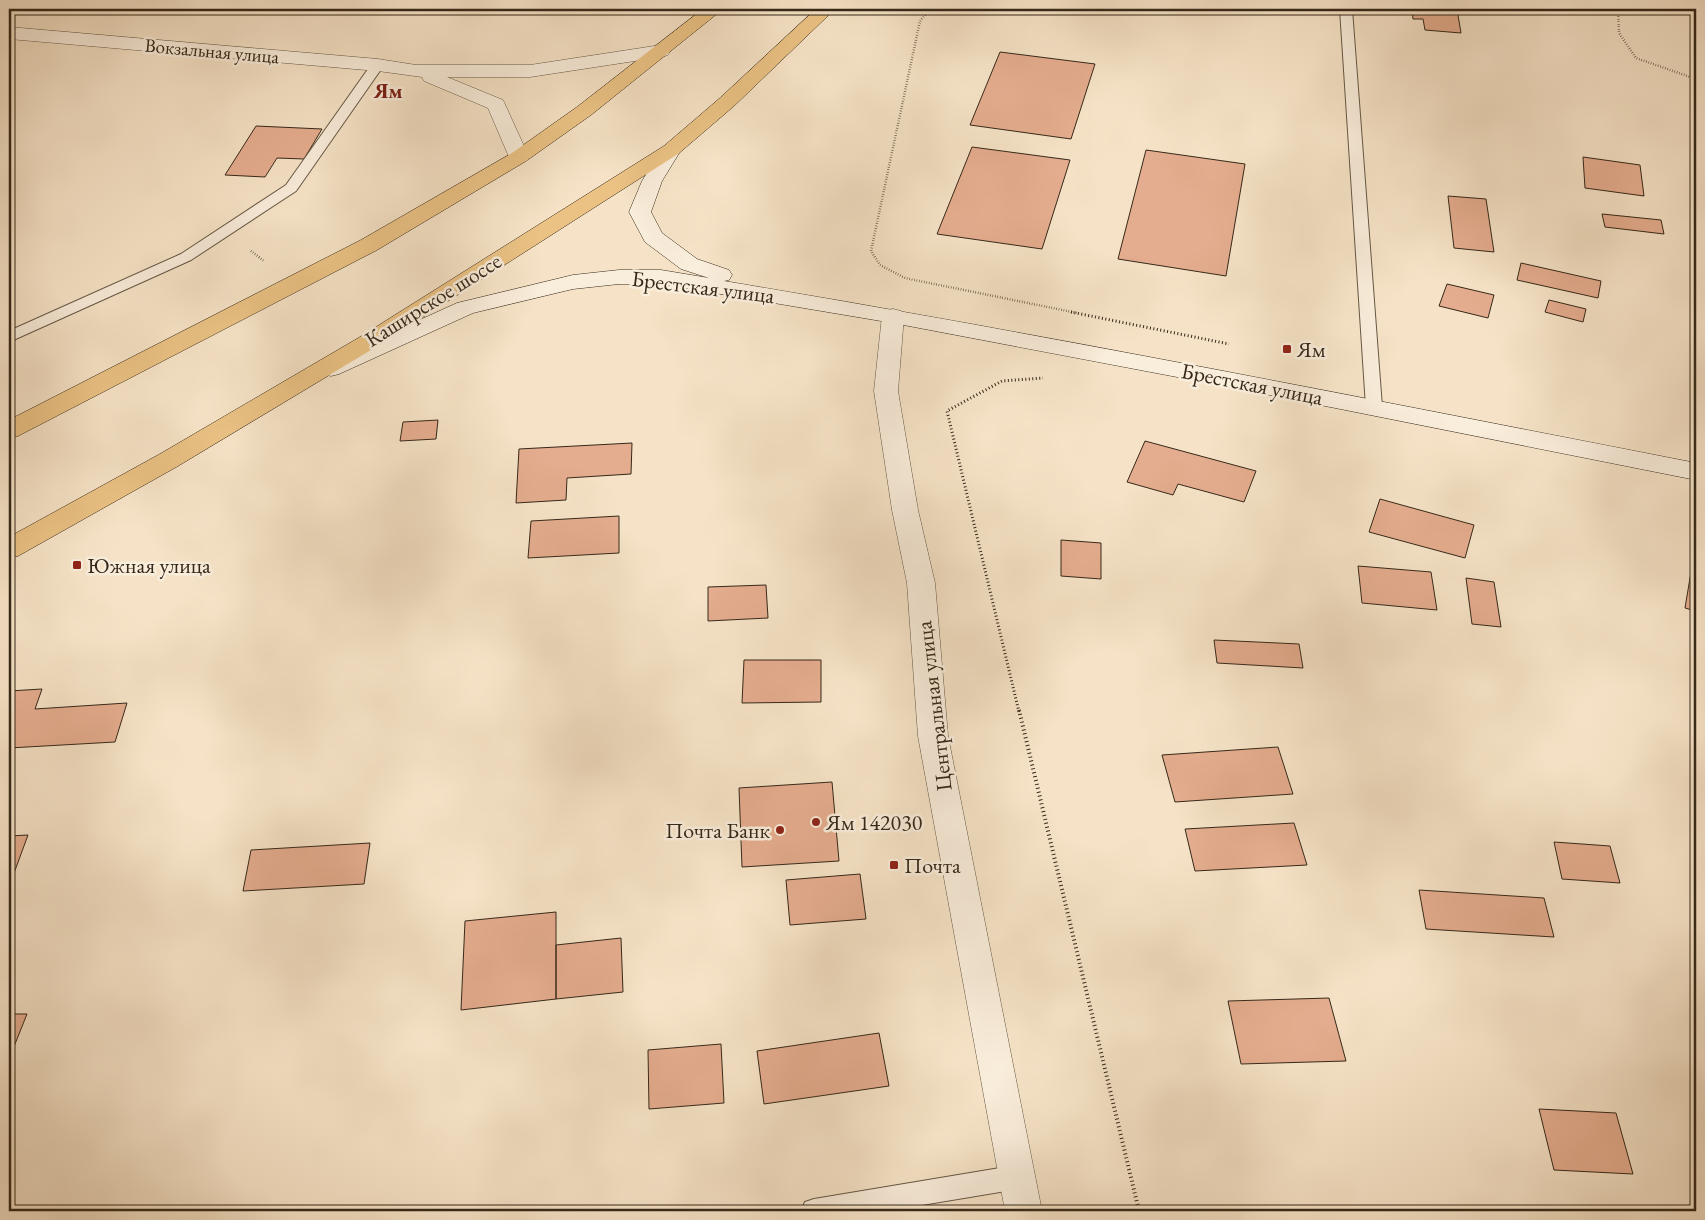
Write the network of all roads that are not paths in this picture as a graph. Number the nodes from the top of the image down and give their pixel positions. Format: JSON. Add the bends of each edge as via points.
{"nodes":[{"id":1,"x":714,"y":9,"type":"edge"},
{"id":2,"x":826,"y":9,"type":"edge"},
{"id":3,"x":1346,"y":9,"type":"edge"},
{"id":4,"x":9,"y":33,"type":"edge"},
{"id":5,"x":661,"y":51,"type":"junction"},
{"id":6,"x":378,"y":66,"type":"junction"},
{"id":7,"x":416,"y":71,"type":"junction"},
{"id":8,"x":671,"y":150,"type":"junction"},
{"id":9,"x":519,"y":156,"type":"junction"},
{"id":10,"x":806,"y":301,"type":"junction"},
{"id":11,"x":893,"y":316,"type":"junction"},
{"id":12,"x":9,"y":337,"type":"edge"},
{"id":13,"x":291,"y":387,"type":"junction"},
{"id":14,"x":1374,"y":407,"type":"junction"},
{"id":15,"x":9,"y":430,"type":"edge"},
{"id":16,"x":1696,"y":472,"type":"edge"},
{"id":17,"x":9,"y":549,"type":"edge"},
{"id":18,"x":1018,"y":1177,"type":"junction"},
{"id":19,"x":814,"y":1211,"type":"edge"},
{"id":20,"x":1024,"y":1211,"type":"edge"}],
"edges":[{"from":1,"to":5,"type":"main road"},
{"from":2,"to":8,"type":"main road","name":"Каширское шоссе"},
{"from":3,"to":14,"type":"lane"},
{"from":4,"to":6,"type":"street","name":"Вокзальная улица"},
{"from":5,"to":7,"type":"street","name":"Вокзальная улица","via":[[530,71]]},
{"from":5,"to":9,"type":"main road"},
{"from":6,"to":7,"type":"street","name":"Вокзальная улица"},
{"from":6,"to":12,"type":"lane","via":[[291,188],[186,257]]},
{"from":7,"to":9,"type":"street","name":"Вокзальная улица","via":[[496,104]]},
{"from":8,"to":10,"type":"street","name":"Брестская улица","via":[[652,181],[640,212],[653,237],[689,264]]},
{"from":8,"to":13,"type":"main road","name":"Каширское шоссе","via":[[368,342]]},
{"from":9,"to":15,"type":"main road","via":[[369,245]]},
{"from":10,"to":11,"type":"street","name":"Брестская улица"},
{"from":10,"to":13,"type":"street","name":"Брестская улица","via":[[661,277],[573,282],[464,308]]},
{"from":11,"to":14,"type":"street","name":"Брестская улица"},
{"from":11,"to":18,"type":"street","name":"Центральная улица","via":[[886,391],[905,510],[921,583],[933,736]]},
{"from":13,"to":17,"type":"main road","name":"Каширское шоссе","via":[[169,460]]},
{"from":14,"to":16,"type":"street","name":"Брестская улица"},
{"from":18,"to":19,"type":"lane"},
{"from":18,"to":20,"type":"street","name":"Центральная улица"}]}
